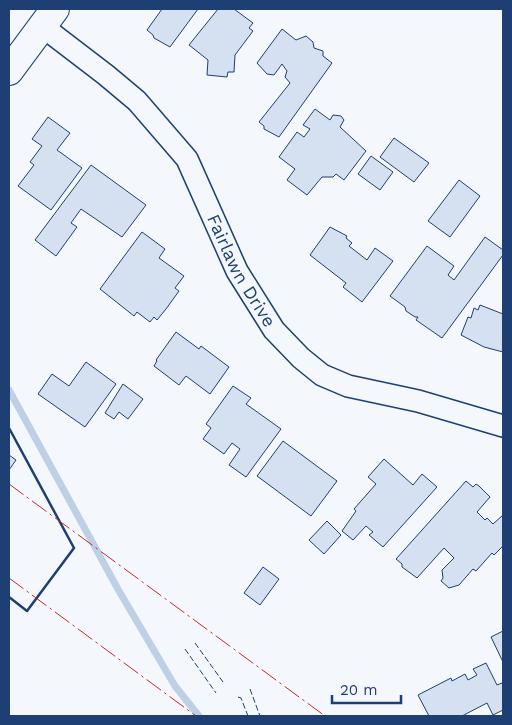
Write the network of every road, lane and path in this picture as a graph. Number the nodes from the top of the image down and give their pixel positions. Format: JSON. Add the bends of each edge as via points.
{"nodes":[{"id":1,"x":49,"y":18,"type":"edge"},
{"id":2,"x":9,"y":72,"type":"edge"},
{"id":3,"x":503,"y":426,"type":"edge"}],
"edges":[{"from":1,"to":2,"type":"main road"},
{"from":1,"to":3,"type":"street","name":"Fairlawn Drive","via":[[93,64],[137,101],[186,158],[237,271],[274,330],[301,358],[322,375],[348,386],[418,401]]}]}
